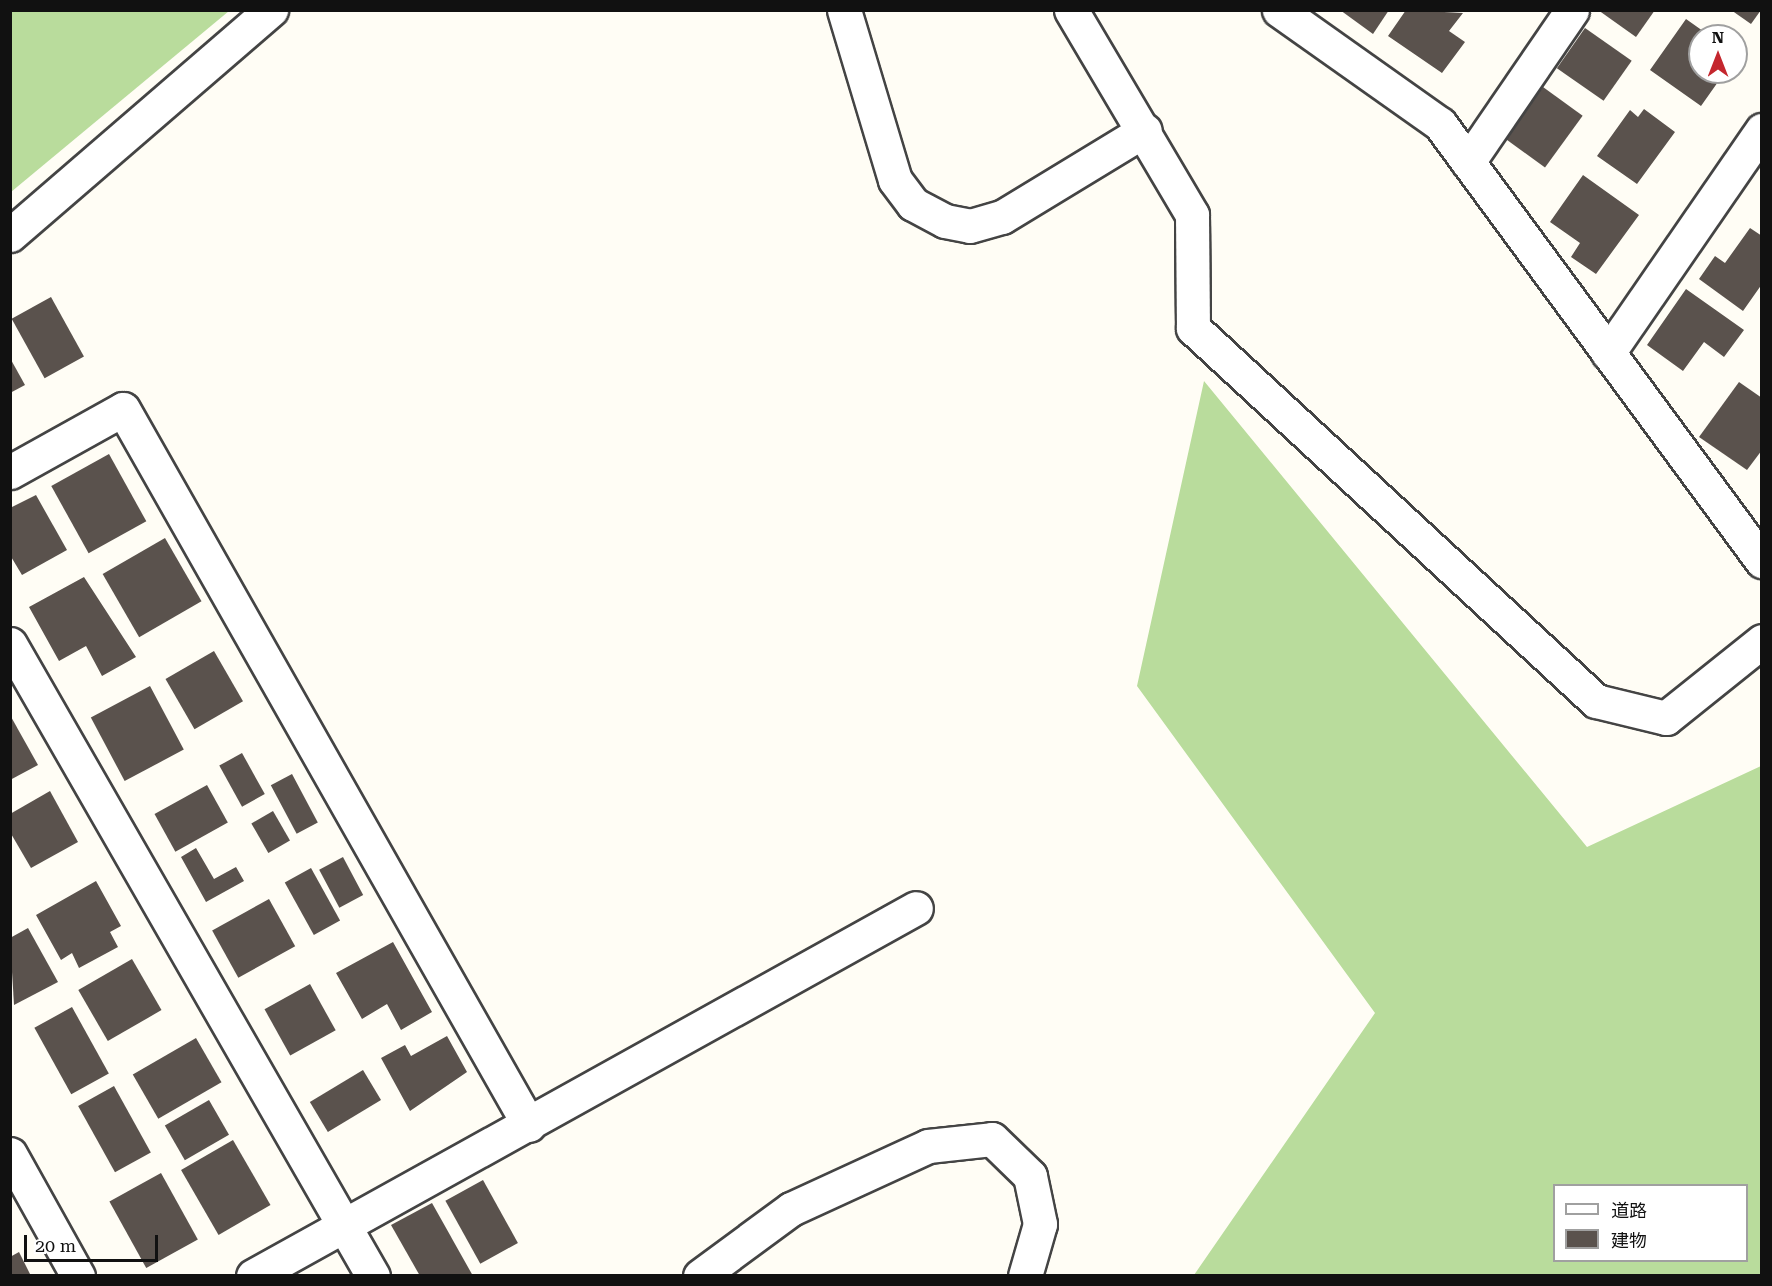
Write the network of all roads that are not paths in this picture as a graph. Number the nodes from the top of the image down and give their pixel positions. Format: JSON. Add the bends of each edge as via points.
{"nodes":[{"id":1,"x":271,"y":10,"type":"edge"},
{"id":2,"x":844,"y":10,"type":"edge"},
{"id":3,"x":1071,"y":10,"type":"edge"},
{"id":4,"x":1279,"y":10,"type":"edge"},
{"id":5,"x":1572,"y":10,"type":"edge"},
{"id":6,"x":1145,"y":130,"type":"junction"},
{"id":7,"x":1761,"y":130,"type":"edge"},
{"id":8,"x":1468,"y":162,"type":"junction"},
{"id":9,"x":10,"y":235,"type":"edge"},
{"id":10,"x":1608,"y":353,"type":"junction"},
{"id":11,"x":10,"y":472,"type":"edge"},
{"id":12,"x":1760,"y":556,"type":"edge"},
{"id":13,"x":1761,"y":640,"type":"edge"},
{"id":14,"x":10,"y":644,"type":"edge"},
{"id":15,"x":916,"y":908,"type":"dead end"},
{"id":16,"x":529,"y":1125,"type":"junction"},
{"id":17,"x":10,"y":1154,"type":"edge"},
{"id":18,"x":342,"y":1223,"type":"junction"},
{"id":19,"x":78,"y":1275,"type":"edge"},
{"id":20,"x":254,"y":1275,"type":"edge"},
{"id":21,"x":373,"y":1275,"type":"edge"},
{"id":22,"x":700,"y":1275,"type":"edge"},
{"id":23,"x":1025,"y":1275,"type":"edge"}],
"edges":[{"from":1,"to":9,"type":"street"},
{"from":2,"to":6,"type":"street","via":[[895,180],[912,204],[945,221],[970,226],[1002,218]]},
{"from":3,"to":6,"type":"street"},
{"from":4,"to":8,"type":"street","via":[[1440,124]]},
{"from":5,"to":8,"type":"street"},
{"from":6,"to":13,"type":"street","via":[[1192,215],[1193,328],[1596,701],[1666,718]]},
{"from":7,"to":10,"type":"street"},
{"from":8,"to":10,"type":"street"},
{"from":10,"to":12,"type":"street"},
{"from":11,"to":16,"type":"street","via":[[123,409]]},
{"from":14,"to":18,"type":"street"},
{"from":15,"to":16,"type":"street"},
{"from":16,"to":18,"type":"street"},
{"from":17,"to":19,"type":"street"},
{"from":18,"to":20,"type":"street"},
{"from":18,"to":21,"type":"street"},
{"from":22,"to":23,"type":"street","via":[[791,1209],[928,1146],[992,1139],[1029,1176],[1040,1224]]}]}
